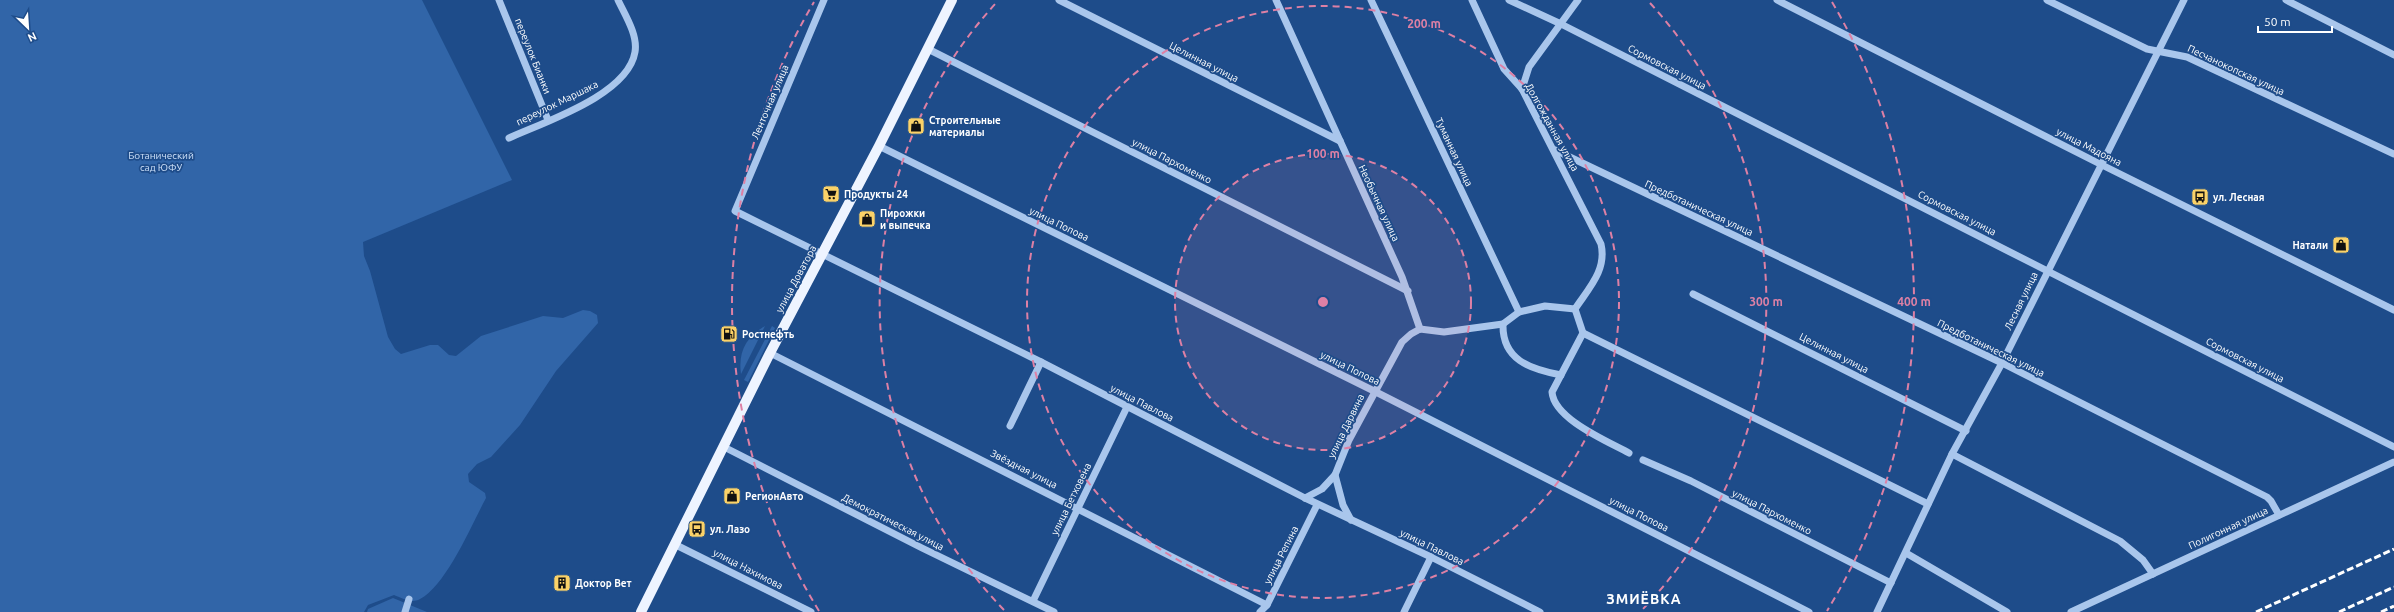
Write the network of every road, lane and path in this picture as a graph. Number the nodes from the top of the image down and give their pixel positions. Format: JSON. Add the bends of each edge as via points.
{"nodes":[{"id":1,"x":499,"y":0,"type":"edge"},
{"id":2,"x":618,"y":0,"type":"edge"},
{"id":3,"x":824,"y":0,"type":"edge"},
{"id":4,"x":952,"y":0,"type":"edge"},
{"id":5,"x":1059,"y":0,"type":"edge"},
{"id":6,"x":1276,"y":0,"type":"edge"},
{"id":7,"x":1371,"y":0,"type":"edge"},
{"id":8,"x":1509,"y":0,"type":"edge"},
{"id":9,"x":1578,"y":0,"type":"edge"},
{"id":10,"x":1777,"y":0,"type":"edge"},
{"id":11,"x":2047,"y":0,"type":"edge"},
{"id":12,"x":2184,"y":0,"type":"edge"},
{"id":13,"x":2286,"y":0,"type":"edge"},
{"id":14,"x":1474,"y":1,"type":"edge"},
{"id":15,"x":1561,"y":24,"type":"junction"},
{"id":16,"x":928,"y":49,"type":"junction"},
{"id":17,"x":2157,"y":53,"type":"junction"},
{"id":18,"x":2394,"y":55,"type":"edge"},
{"id":19,"x":1522,"y":89,"type":"junction"},
{"id":20,"x":548,"y":120,"type":"junction"},
{"id":21,"x":509,"y":138,"type":"dead end"},
{"id":22,"x":1340,"y":141,"type":"junction"},
{"id":23,"x":879,"y":146,"type":"junction"},
{"id":24,"x":1555,"y":150,"type":"junction"},
{"id":25,"x":2394,"y":154,"type":"edge"},
{"id":26,"x":2102,"y":165,"type":"junction"},
{"id":27,"x":735,"y":211,"type":"joint"},
{"id":28,"x":823,"y":253,"type":"junction"},
{"id":29,"x":2047,"y":270,"type":"junction"},
{"id":30,"x":1408,"y":291,"type":"junction"},
{"id":31,"x":1693,"y":294,"type":"dead end"},
{"id":32,"x":1575,"y":309,"type":"junction"},
{"id":33,"x":2394,"y":310,"type":"edge"},
{"id":34,"x":1519,"y":312,"type":"junction"},
{"id":35,"x":1503,"y":324,"type":"junction"},
{"id":36,"x":1420,"y":330,"type":"junction"},
{"id":37,"x":1583,"y":333,"type":"junction"},
{"id":38,"x":770,"y":353,"type":"junction"},
{"id":39,"x":1041,"y":362,"type":"junction"},
{"id":40,"x":2002,"y":363,"type":"junction"},
{"id":41,"x":1561,"y":375,"type":"junction"},
{"id":42,"x":1374,"y":391,"type":"junction"},
{"id":43,"x":1127,"y":407,"type":"junction"},
{"id":44,"x":1010,"y":426,"type":"dead end"},
{"id":45,"x":1966,"y":431,"type":"junction"},
{"id":46,"x":724,"y":447,"type":"junction"},
{"id":47,"x":2394,"y":447,"type":"edge"},
{"id":48,"x":1629,"y":453,"type":"dead end"},
{"id":49,"x":1952,"y":454,"type":"junction"},
{"id":50,"x":1643,"y":460,"type":"dead end"},
{"id":51,"x":2394,"y":462,"type":"edge"},
{"id":52,"x":1335,"y":475,"type":"junction"},
{"id":53,"x":1305,"y":498,"type":"junction"},
{"id":54,"x":1317,"y":504,"type":"junction"},
{"id":55,"x":1928,"y":504,"type":"junction"},
{"id":56,"x":1078,"y":508,"type":"junction"},
{"id":57,"x":2279,"y":515,"type":"junction"},
{"id":58,"x":1351,"y":520,"type":"junction"},
{"id":59,"x":676,"y":545,"type":"junction"},
{"id":60,"x":1906,"y":553,"type":"junction"},
{"id":61,"x":1432,"y":557,"type":"junction"},
{"id":62,"x":2153,"y":574,"type":"junction"},
{"id":63,"x":1891,"y":583,"type":"junction"},
{"id":64,"x":409,"y":599,"type":"dead end"},
{"id":65,"x":1033,"y":601,"type":"junction"},
{"id":66,"x":1267,"y":605,"type":"junction"},
{"id":67,"x":405,"y":612,"type":"edge"},
{"id":68,"x":641,"y":612,"type":"edge"},
{"id":69,"x":811,"y":612,"type":"edge"},
{"id":70,"x":1054,"y":612,"type":"edge"},
{"id":71,"x":1260,"y":612,"type":"edge"},
{"id":72,"x":1404,"y":612,"type":"edge"},
{"id":73,"x":1540,"y":612,"type":"edge"},
{"id":74,"x":1809,"y":612,"type":"edge"},
{"id":75,"x":1877,"y":612,"type":"edge"},
{"id":76,"x":2007,"y":612,"type":"edge"},
{"id":77,"x":2072,"y":612,"type":"edge"}],
"edges":[{"from":1,"to":20,"type":"street","name":"переулок Бианки"},
{"from":2,"to":20,"type":"street","name":"переулок Маршака","via":[[635,42],[635,52],[627,71],[595,98]]},
{"from":3,"to":27,"type":"street","name":"Ленточная улица"},
{"from":4,"to":16,"type":"main road","name":"улица Доватора"},
{"from":5,"to":22,"type":"street","name":"Целинная улица"},
{"from":6,"to":22,"type":"street","name":"Необычная улица"},
{"from":7,"to":34,"type":"street","name":"Туманная улица"},
{"from":8,"to":15,"type":"street","name":"Сормовская улица"},
{"from":9,"to":15,"type":"street"},
{"from":10,"to":26,"type":"street","name":"улица Мадояна"},
{"from":11,"to":17,"type":"street","name":"Песчанокопская улица"},
{"from":12,"to":17,"type":"street","name":"Лесная улица"},
{"from":13,"to":18,"type":"street"},
{"from":14,"to":19,"type":"street","name":"Долгожданная улица","via":[[1504,69]]},
{"from":15,"to":19,"type":"street","via":[[1529,67]]},
{"from":15,"to":29,"type":"street","name":"Сормовская улица"},
{"from":16,"to":23,"type":"main road","name":"улица Доватора"},
{"from":16,"to":30,"type":"street","name":"улица Пархоменко"},
{"from":17,"to":25,"type":"street","name":"Песчанокопская улица","via":[[2186,57]]},
{"from":17,"to":26,"type":"street","name":"Лесная улица"},
{"from":19,"to":24,"type":"street","name":"Долгожданная улица","via":[[1538,124]]},
{"from":20,"to":21,"type":"street","name":"переулок Маршака"},
{"from":22,"to":30,"type":"street","name":"Необычная улица"},
{"from":23,"to":28,"type":"main road","name":"улица Доватора"},
{"from":23,"to":42,"type":"street","name":"улица Попова"},
{"from":24,"to":32,"type":"street","name":"Долгожданная улица","via":[[1604,255],[1602,266]]},
{"from":24,"to":40,"type":"street","name":"Предботаническая улица"},
{"from":26,"to":29,"type":"street","name":"Лесная улица"},
{"from":26,"to":33,"type":"street","name":"улица Мадояна"},
{"from":27,"to":28,"type":"street","name":"улица Павлова"},
{"from":28,"to":38,"type":"main road","name":"улица Доватора"},
{"from":28,"to":39,"type":"street","name":"улица Павлова"},
{"from":29,"to":40,"type":"street","name":"Лесная улица"},
{"from":29,"to":47,"type":"street","name":"Сормовская улица"},
{"from":30,"to":36,"type":"street","name":"Необычная улица"},
{"from":31,"to":45,"type":"street","name":"Целинная улица"},
{"from":32,"to":34,"type":"street","via":[[1545,306]]},
{"from":32,"to":37,"type":"street"},
{"from":34,"to":35,"type":"street"},
{"from":35,"to":36,"type":"street","via":[[1444,332]]},
{"from":35,"to":41,"type":"street","via":[[1503,338],[1510,353],[1529,366]]},
{"from":36,"to":42,"type":"street","name":"улица Дарвина","via":[[1410,334],[1402,342]]},
{"from":37,"to":41,"type":"street"},
{"from":37,"to":55,"type":"street"},
{"from":38,"to":46,"type":"main road","name":"улица Доватора"},
{"from":38,"to":56,"type":"street","name":"Звёздная улица"},
{"from":39,"to":43,"type":"street","name":"улица Павлова"},
{"from":39,"to":44,"type":"street"},
{"from":40,"to":45,"type":"street","name":"Лесная улица"},
{"from":40,"to":57,"type":"street","name":"Предботаническая улица","via":[[2267,497]]},
{"from":41,"to":48,"type":"street","via":[[1552,392],[1554,402],[1571,419]]},
{"from":42,"to":52,"type":"street","name":"улица Дарвина","via":[[1348,440]]},
{"from":42,"to":74,"type":"street","name":"улица Попова"},
{"from":43,"to":53,"type":"street","name":"улица Павлова"},
{"from":43,"to":56,"type":"street","name":"улица Бетховена"},
{"from":45,"to":49,"type":"street","name":"Лесная улица"},
{"from":46,"to":59,"type":"main road","name":"улица Доватора"},
{"from":46,"to":65,"type":"street","name":"Демократическая улица","via":[[975,575]]},
{"from":49,"to":55,"type":"street","name":"Лесная улица"},
{"from":49,"to":62,"type":"street","via":[[2120,541],[2142,560]]},
{"from":50,"to":63,"type":"street","name":"улица Пархоменко","via":[[1691,481]]},
{"from":51,"to":57,"type":"street","name":"Полигонная улица"},
{"from":52,"to":53,"type":"street","name":"улица Дарвина","via":[[1322,489]]},
{"from":52,"to":58,"type":"street","name":"улица Дарвина","via":[[1342,505]]},
{"from":53,"to":54,"type":"street","name":"улица Павлова"},
{"from":54,"to":58,"type":"street","name":"улица Павлова"},
{"from":54,"to":66,"type":"street","name":"улица Репина"},
{"from":55,"to":60,"type":"street","name":"Лесная улица"},
{"from":56,"to":65,"type":"street","name":"улица Бетховена"},
{"from":56,"to":66,"type":"street","name":"Звёздная улица"},
{"from":57,"to":62,"type":"street","name":"Полигонная улица"},
{"from":58,"to":61,"type":"street","name":"улица Павлова"},
{"from":59,"to":68,"type":"main road","name":"улица Доватора"},
{"from":59,"to":69,"type":"street","name":"улица Нахимова"},
{"from":60,"to":63,"type":"street","name":"Лесная улица"},
{"from":60,"to":76,"type":"street"},
{"from":61,"to":72,"type":"street"},
{"from":61,"to":73,"type":"street","name":"улица Павлова"},
{"from":62,"to":77,"type":"street","name":"Полигонная улица"},
{"from":63,"to":75,"type":"street","name":"Лесная улица"},
{"from":64,"to":67,"type":"street"},
{"from":65,"to":70,"type":"street","name":"Демократическая улица"},
{"from":66,"to":71,"type":"street","name":"улица Репина"}]}
